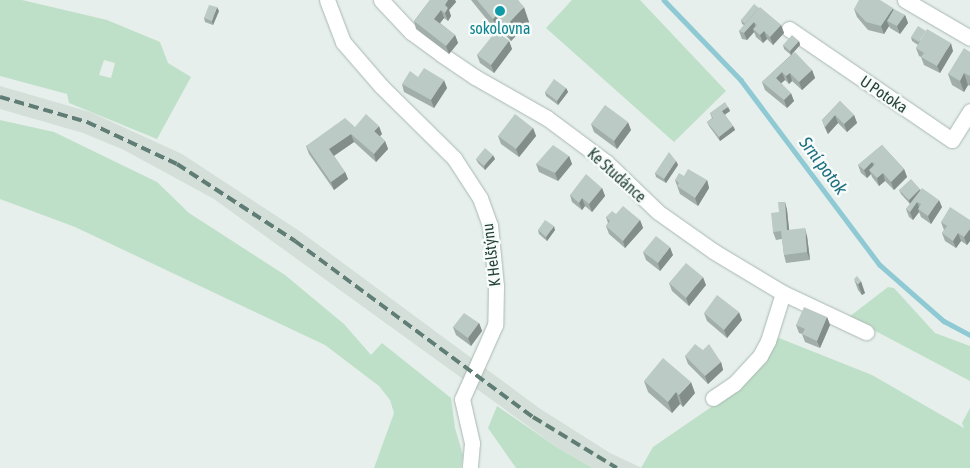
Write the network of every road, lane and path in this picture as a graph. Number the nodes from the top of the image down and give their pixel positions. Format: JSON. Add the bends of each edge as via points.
{"nodes":[{"id":1,"x":327,"y":0,"type":"edge"},
{"id":2,"x":381,"y":0,"type":"edge"},
{"id":3,"x":905,"y":0,"type":"edge"},
{"id":4,"x":789,"y":29,"type":"dead end"},
{"id":5,"x":970,"y":38,"type":"edge"},
{"id":6,"x":970,"y":111,"type":"edge"},
{"id":7,"x":783,"y":293,"type":"junction"},
{"id":8,"x":866,"y":332,"type":"dead end"},
{"id":9,"x":713,"y":398,"type":"dead end"},
{"id":10,"x":470,"y":468,"type":"edge"}],
"edges":[{"from":1,"to":10,"type":"street","name":"K Helštýnu","via":[[343,42],[381,86],[454,158],[480,198],[490,225],[496,286],[495,325],[462,399],[472,443]]},
{"from":2,"to":7,"type":"street","name":"Ke Studánce","via":[[412,32],[441,54],[475,78],[547,118],[606,162],[658,212],[713,251]]},
{"from":3,"to":5,"type":"street"},
{"from":4,"to":6,"type":"street","name":"U Potoka","via":[[952,140]]},
{"from":7,"to":8,"type":"street","name":"Ke Studánce"},
{"from":7,"to":9,"type":"street","via":[[760,356],[734,384]]}]}
